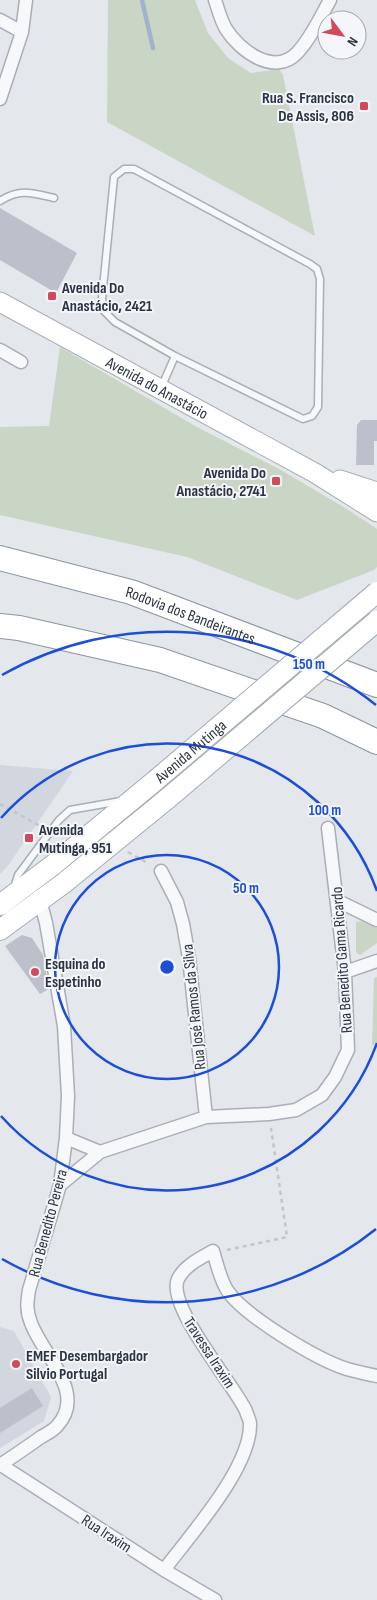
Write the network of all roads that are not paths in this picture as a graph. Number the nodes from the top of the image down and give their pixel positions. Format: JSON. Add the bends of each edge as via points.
{"nodes":[{"id":1,"x":26,"y":0,"type":"edge"},
{"id":2,"x":215,"y":0,"type":"edge"},
{"id":3,"x":330,"y":0,"type":"edge"},
{"id":4,"x":0,"y":20,"type":"edge"},
{"id":5,"x":22,"y":32,"type":"junction"},
{"id":6,"x":0,"y":99,"type":"edge"},
{"id":7,"x":54,"y":198,"type":"dead end"},
{"id":8,"x":0,"y":201,"type":"edge"},
{"id":9,"x":0,"y":302,"type":"edge"},
{"id":10,"x":0,"y":350,"type":"edge"},
{"id":11,"x":175,"y":356,"type":"junction"},
{"id":12,"x":21,"y":362,"type":"dead end"},
{"id":13,"x":160,"y":389,"type":"junction"},
{"id":14,"x":315,"y":473,"type":"junction"},
{"id":15,"x":377,"y":492,"type":"edge"},
{"id":16,"x":377,"y":512,"type":"edge"},
{"id":17,"x":0,"y":558,"type":"edge"},
{"id":18,"x":377,"y":592,"type":"edge"},
{"id":19,"x":377,"y":621,"type":"edge"},
{"id":20,"x":0,"y":626,"type":"edge"},
{"id":21,"x":377,"y":685,"type":"edge"},
{"id":22,"x":377,"y":742,"type":"edge"},
{"id":23,"x":134,"y":799,"type":"junction"},
{"id":24,"x":328,"y":828,"type":"dead end"},
{"id":25,"x":161,"y":871,"type":"road end"},
{"id":26,"x":32,"y":882,"type":"junction"},
{"id":27,"x":6,"y":900,"type":"edge"},
{"id":28,"x":41,"y":901,"type":"junction"},
{"id":29,"x":338,"y":901,"type":"junction"},
{"id":30,"x":377,"y":920,"type":"edge"},
{"id":31,"x":0,"y":930,"type":"edge"},
{"id":32,"x":377,"y":961,"type":"edge"},
{"id":33,"x":345,"y":972,"type":"junction"},
{"id":34,"x":206,"y":1117,"type":"junction"},
{"id":35,"x":66,"y":1138,"type":"junction"},
{"id":36,"x":100,"y":1152,"type":"junction"},
{"id":37,"x":60,"y":1186,"type":"junction"},
{"id":38,"x":377,"y":1376,"type":"edge"},
{"id":39,"x":0,"y":1465,"type":"edge"},
{"id":40,"x":164,"y":1570,"type":"junction"},
{"id":41,"x":215,"y":1600,"type":"edge"}],
"edges":[{"from":1,"to":5,"type":"street"},
{"from":2,"to":3,"type":"street","via":[[225,28],[239,47],[270,62],[285,61],[296,54]]},
{"from":4,"to":5,"type":"street"},
{"from":5,"to":6,"type":"street"},
{"from":7,"to":8,"type":"lane","via":[[28,192],[12,193]]},
{"from":9,"to":13,"type":"main road","name":"Avenida do Anastácio"},
{"from":10,"to":12,"type":"street"},
{"from":11,"to":11,"type":"lane","via":[[303,419],[312,416],[318,407],[320,279],[317,269],[310,264],[134,169],[124,169],[114,177],[102,298],[104,311],[115,322]]},
{"from":11,"to":13,"type":"lane"},
{"from":13,"to":14,"type":"main road","name":"Avenida do Anastácio"},
{"from":14,"to":15,"type":"main road","name":"Avenida do Anastácio"},
{"from":14,"to":16,"type":"main road","name":"Avenida do Anastácio"},
{"from":17,"to":21,"type":"highway","name":"Rodovia dos Bandeirantes","via":[[131,592]]},
{"from":18,"to":23,"type":"main road","name":"Avenida Mutinga","bridge":true},
{"from":19,"to":28,"type":"main road","name":"Avenida Mutinga","bridge":true},
{"from":20,"to":22,"type":"highway","via":[[160,660],[323,716]]},
{"from":23,"to":26,"type":"main road","name":"Avenida Mutinga"},
{"from":23,"to":27,"type":"lane","via":[[70,810],[18,875]]},
{"from":24,"to":29,"type":"street","name":"Rua Benedito Gama Ricardo"},
{"from":25,"to":34,"type":"street","name":"Rua José Ramos da Silva","via":[[184,924]]},
{"from":26,"to":27,"type":"main road","name":"Avenida Mutinga"},
{"from":26,"to":28,"type":"street","name":"Rua Benedito Pereira"},
{"from":28,"to":31,"type":"main road","name":"Avenida Mutinga"},
{"from":28,"to":35,"type":"street","name":"Rua Benedito Pereira","via":[[64,1026],[68,1096]]},
{"from":29,"to":30,"type":"street"},
{"from":29,"to":33,"type":"street","name":"Rua Benedito Gama Ricardo"},
{"from":32,"to":33,"type":"street"},
{"from":33,"to":34,"type":"street","name":"Rua Benedito Gama Ricardo","via":[[348,1050],[322,1095],[296,1110]]},
{"from":34,"to":36,"type":"street","name":"Rua Benedito Gama Ricardo"},
{"from":35,"to":36,"type":"street"},
{"from":35,"to":37,"type":"street","name":"Rua Benedito Pereira"},
{"from":36,"to":37,"type":"street","name":"Rua Benedito Gama Ricardo"},
{"from":37,"to":39,"type":"street","name":"Rua Benedito Pereira","via":[[26,1307],[31,1325],[66,1390],[68,1404],[57,1427]]},
{"from":38,"to":40,"type":"street","name":"Travessa Iraxim","via":[[346,1369],[317,1356],[248,1312],[226,1288],[213,1251],[191,1263],[178,1280],[177,1295],[186,1319],[240,1399],[251,1423],[248,1442],[236,1470]]},
{"from":39,"to":40,"type":"street","name":"Rua Iraxim"},
{"from":40,"to":41,"type":"street","name":"Rua Iraxim"}]}
